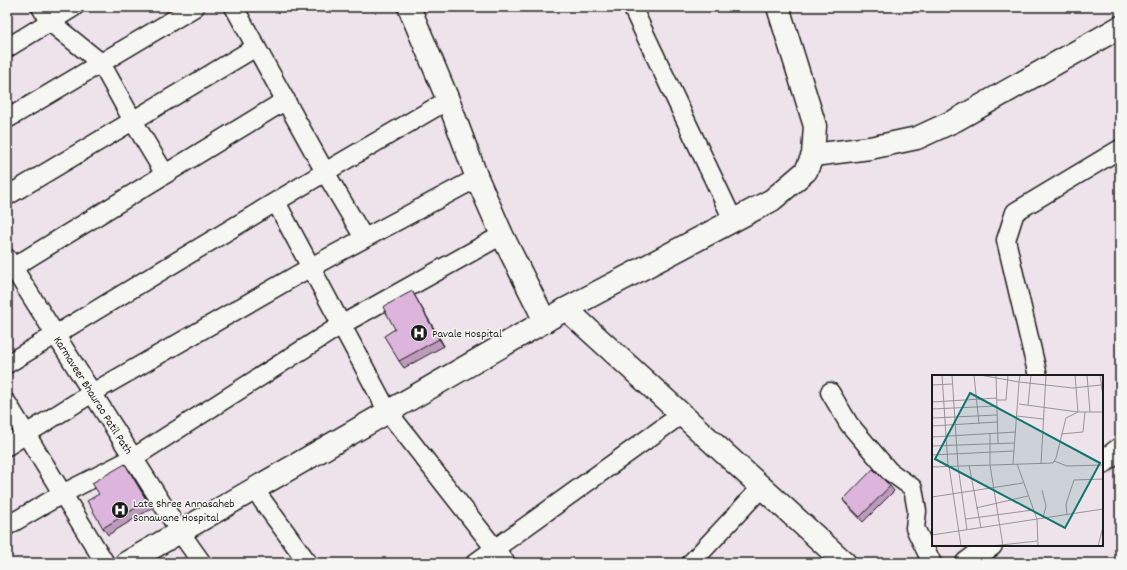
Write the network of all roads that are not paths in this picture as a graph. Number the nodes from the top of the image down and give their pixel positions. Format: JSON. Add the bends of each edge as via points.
{"nodes":[{"id":1,"x":74,"y":7,"type":"edge"},
{"id":2,"x":195,"y":7,"type":"edge"},
{"id":3,"x":234,"y":7,"type":"edge"},
{"id":4,"x":409,"y":7,"type":"edge"},
{"id":5,"x":632,"y":7,"type":"edge"},
{"id":6,"x":778,"y":7,"type":"edge"},
{"id":7,"x":46,"y":14,"type":"edge"},
{"id":8,"x":1120,"y":27,"type":"edge"},
{"id":9,"x":256,"y":47,"type":"junction"},
{"id":10,"x":7,"y":48,"type":"edge"},
{"id":11,"x":101,"y":63,"type":"junction"},
{"id":12,"x":286,"y":100,"type":"junction"},
{"id":13,"x":448,"y":100,"type":"junction"},
{"id":14,"x":7,"y":119,"type":"edge"},
{"id":15,"x":132,"y":121,"type":"junction"},
{"id":16,"x":1120,"y":149,"type":"edge"},
{"id":17,"x":813,"y":154,"type":"junction"},
{"id":18,"x":325,"y":172,"type":"junction"},
{"id":19,"x":165,"y":174,"type":"junction"},
{"id":20,"x":478,"y":178,"type":"junction"},
{"id":21,"x":7,"y":196,"type":"edge"},
{"id":22,"x":276,"y":202,"type":"junction"},
{"id":23,"x":733,"y":220,"type":"junction"},
{"id":24,"x":502,"y":236,"type":"junction"},
{"id":25,"x":364,"y":238,"type":"junction"},
{"id":26,"x":9,"y":265,"type":"edge"},
{"id":27,"x":311,"y":267,"type":"junction"},
{"id":28,"x":566,"y":308,"type":"junction"},
{"id":29,"x":545,"y":321,"type":"junction"},
{"id":30,"x":341,"y":325,"type":"junction"},
{"id":31,"x":56,"y":335,"type":"junction"},
{"id":32,"x":7,"y":364,"type":"edge"},
{"id":33,"x":1038,"y":375,"type":"edge"},
{"id":34,"x":830,"y":392,"type":"dead end"},
{"id":35,"x":92,"y":393,"type":"junction"},
{"id":36,"x":7,"y":404,"type":"edge"},
{"id":37,"x":388,"y":412,"type":"junction"},
{"id":38,"x":682,"y":414,"type":"junction"},
{"id":39,"x":26,"y":435,"type":"junction"},
{"id":40,"x":7,"y":446,"type":"edge"},
{"id":41,"x":1120,"y":449,"type":"edge"},
{"id":42,"x":133,"y":458,"type":"junction"},
{"id":43,"x":1103,"y":462,"type":"edge"},
{"id":44,"x":762,"y":487,"type":"junction"},
{"id":45,"x":254,"y":489,"type":"junction"},
{"id":46,"x":62,"y":494,"type":"junction"},
{"id":47,"x":7,"y":526,"type":"edge"},
{"id":48,"x":180,"y":532,"type":"junction"},
{"id":49,"x":990,"y":546,"type":"edge"},
{"id":50,"x":494,"y":549,"type":"junction"},
{"id":51,"x":104,"y":563,"type":"edge"},
{"id":52,"x":126,"y":563,"type":"edge"},
{"id":53,"x":202,"y":563,"type":"edge"},
{"id":54,"x":308,"y":563,"type":"edge"},
{"id":55,"x":475,"y":563,"type":"edge"},
{"id":56,"x":506,"y":563,"type":"edge"},
{"id":57,"x":692,"y":563,"type":"edge"},
{"id":58,"x":844,"y":563,"type":"edge"},
{"id":59,"x":932,"y":563,"type":"edge"},
{"id":60,"x":967,"y":563,"type":"edge"}],
"edges":[{"from":1,"to":7,"type":"street"},
{"from":2,"to":11,"type":"street"},
{"from":3,"to":9,"type":"street"},
{"from":4,"to":13,"type":"main road"},
{"from":5,"to":23,"type":"street"},
{"from":6,"to":17,"type":"main road","via":[[815,126]]},
{"from":7,"to":10,"type":"street"},
{"from":7,"to":11,"type":"street"},
{"from":8,"to":17,"type":"main road","via":[[956,120],[917,138],[870,148]]},
{"from":9,"to":12,"type":"street"},
{"from":9,"to":15,"type":"street"},
{"from":11,"to":14,"type":"street"},
{"from":11,"to":15,"type":"street"},
{"from":12,"to":18,"type":"street"},
{"from":12,"to":19,"type":"street"},
{"from":13,"to":18,"type":"street"},
{"from":13,"to":20,"type":"main road"},
{"from":15,"to":19,"type":"street"},
{"from":15,"to":21,"type":"street"},
{"from":16,"to":33,"type":"street","via":[[1015,212],[1006,240]]},
{"from":17,"to":23,"type":"main road","via":[[806,170],[772,200]]},
{"from":18,"to":22,"type":"street"},
{"from":18,"to":25,"type":"street"},
{"from":19,"to":26,"type":"street"},
{"from":20,"to":24,"type":"main road"},
{"from":20,"to":25,"type":"street"},
{"from":22,"to":27,"type":"street"},
{"from":22,"to":31,"type":"street"},
{"from":23,"to":28,"type":"main road"},
{"from":24,"to":29,"type":"main road"},
{"from":24,"to":30,"type":"street"},
{"from":25,"to":27,"type":"street"},
{"from":26,"to":31,"type":"street","name":"Karmaveer Bhaurao Patil Path"},
{"from":27,"to":30,"type":"street"},
{"from":27,"to":35,"type":"street"},
{"from":28,"to":29,"type":"main road"},
{"from":28,"to":38,"type":"main road"},
{"from":29,"to":37,"type":"main road"},
{"from":30,"to":37,"type":"street"},
{"from":30,"to":42,"type":"street"},
{"from":31,"to":32,"type":"street"},
{"from":31,"to":35,"type":"street","name":"Karmaveer Bhaurao Patil Path"},
{"from":34,"to":59,"type":"street","via":[[849,424],[889,471],[913,488],[917,511],[915,528]]},
{"from":35,"to":39,"type":"street"},
{"from":35,"to":42,"type":"street","name":"Karmaveer Bhaurao Patil Path"},
{"from":36,"to":39,"type":"street"},
{"from":37,"to":45,"type":"main road"},
{"from":37,"to":50,"type":"street"},
{"from":38,"to":44,"type":"main road"},
{"from":38,"to":50,"type":"street"},
{"from":39,"to":40,"type":"street"},
{"from":39,"to":46,"type":"street"},
{"from":41,"to":43,"type":"main road"},
{"from":42,"to":46,"type":"street"},
{"from":42,"to":48,"type":"street","name":"Karmaveer Bhaurao Patil Path"},
{"from":44,"to":57,"type":"street"},
{"from":44,"to":58,"type":"main road"},
{"from":45,"to":48,"type":"main road"},
{"from":45,"to":54,"type":"street"},
{"from":46,"to":47,"type":"street"},
{"from":46,"to":51,"type":"street"},
{"from":48,"to":52,"type":"main road"},
{"from":48,"to":53,"type":"street","name":"Karmaveer Bhaurao Patil Path"},
{"from":49,"to":60,"type":"main road"},
{"from":50,"to":55,"type":"street"},
{"from":50,"to":56,"type":"street"}]}
